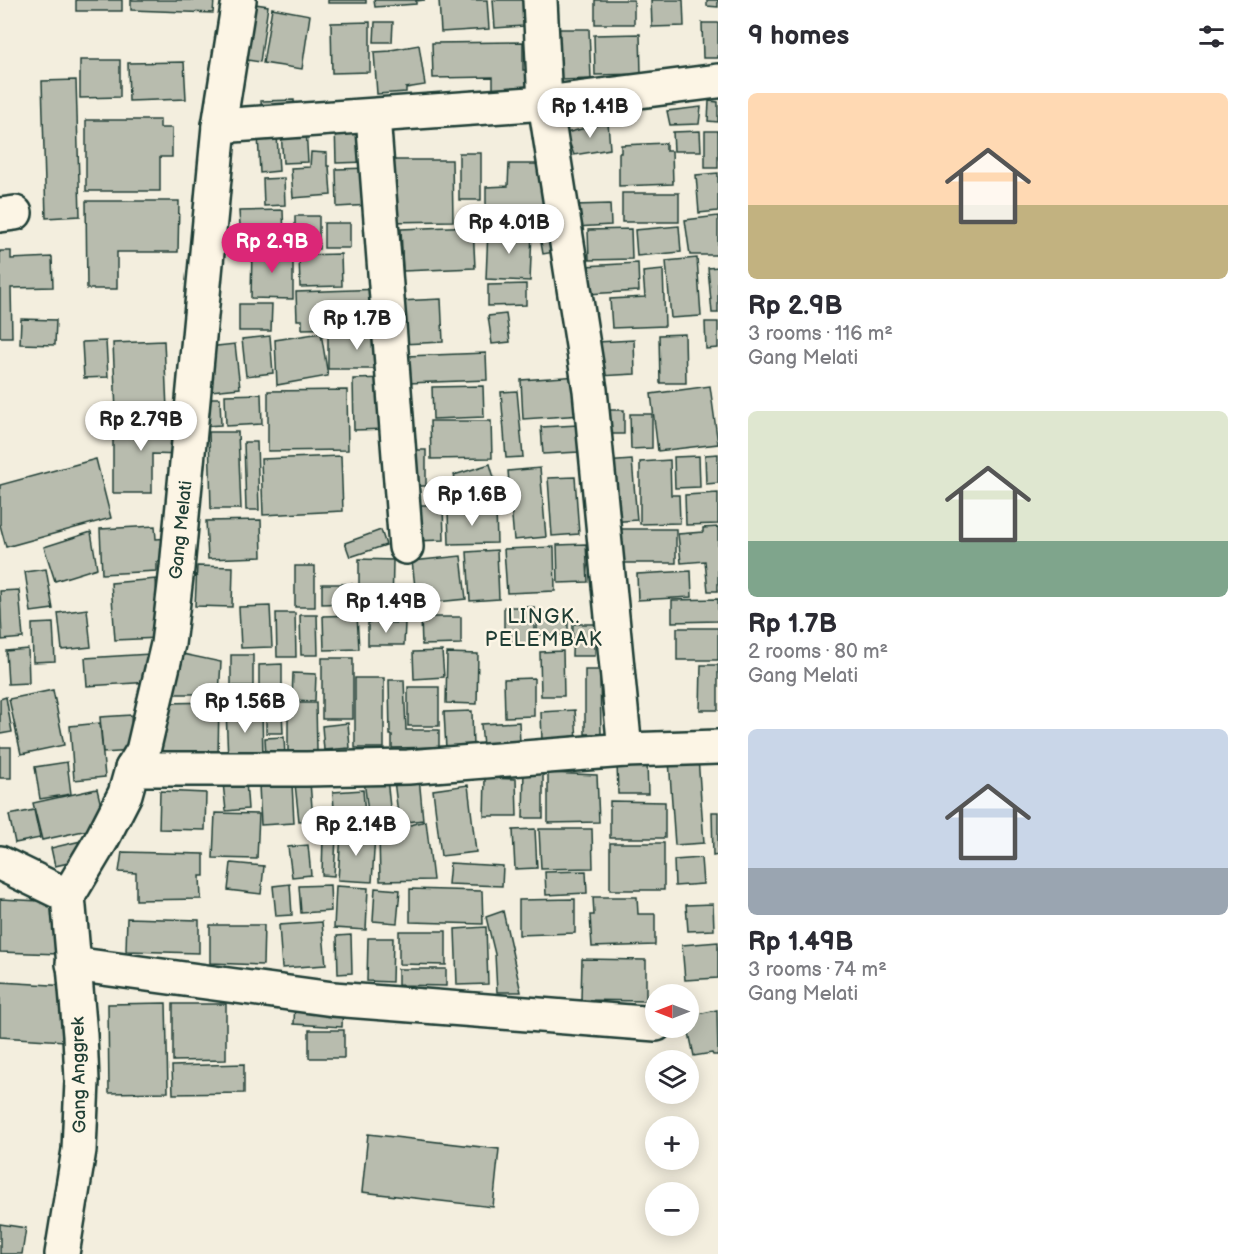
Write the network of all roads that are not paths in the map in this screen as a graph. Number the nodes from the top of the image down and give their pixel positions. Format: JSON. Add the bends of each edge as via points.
{"nodes":[{"id":1,"x":239,"y":0,"type":"edge"},
{"id":2,"x":540,"y":0,"type":"edge"},
{"id":3,"x":718,"y":81,"type":"edge"},
{"id":4,"x":545,"y":103,"type":"junction"},
{"id":5,"x":373,"y":116,"type":"junction"},
{"id":6,"x":219,"y":126,"type":"junction"},
{"id":7,"x":406,"y":547,"type":"dead end"},
{"id":8,"x":718,"y":747,"type":"edge"},
{"id":9,"x":625,"y":750,"type":"junction"},
{"id":10,"x":132,"y":769,"type":"junction"},
{"id":11,"x":0,"y":863,"type":"edge"},
{"id":12,"x":68,"y":896,"type":"junction"},
{"id":13,"x":73,"y":964,"type":"junction"},
{"id":14,"x":645,"y":1023,"type":"edge"},
{"id":15,"x":62,"y":1254,"type":"edge"}],
"edges":[{"from":1,"to":6,"type":"street","name":"Gang Melati"},
{"from":2,"to":4,"type":"street"},
{"from":3,"to":4,"type":"street"},
{"from":4,"to":5,"type":"street"},
{"from":4,"to":9,"type":"street","via":[[590,390]]},
{"from":5,"to":6,"type":"street"},
{"from":5,"to":7,"type":"street"},
{"from":6,"to":10,"type":"street","name":"Gang Melati","via":[[168,644],[143,752]]},
{"from":8,"to":9,"type":"street"},
{"from":9,"to":10,"type":"street","via":[[408,767]]},
{"from":10,"to":12,"type":"street","name":"Gang Melati","via":[[125,795]]},
{"from":11,"to":12,"type":"street"},
{"from":12,"to":13,"type":"street","name":"Gang Anggrek"},
{"from":13,"to":14,"type":"street","via":[[333,999]]},
{"from":13,"to":15,"type":"street","name":"Gang Anggrek","via":[[82,1081],[79,1150]]}]}
